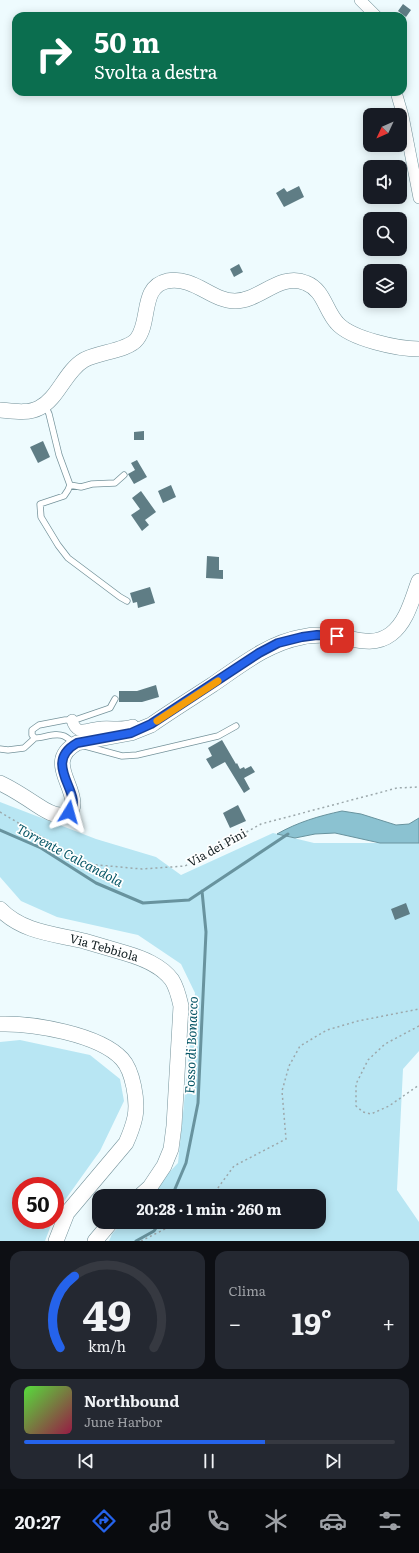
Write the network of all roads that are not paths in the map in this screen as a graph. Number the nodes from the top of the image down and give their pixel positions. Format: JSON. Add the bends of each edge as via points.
{"nodes":[{"id":1,"x":360,"y":0,"type":"edge"},
{"id":2,"x":372,"y":12,"type":"edge"},
{"id":3,"x":397,"y":96,"type":"edge"},
{"id":4,"x":419,"y":198,"type":"edge"},
{"id":5,"x":419,"y":349,"type":"edge"},
{"id":6,"x":45,"y":405,"type":"junction"},
{"id":7,"x":0,"y":410,"type":"edge"},
{"id":8,"x":124,"y":475,"type":"dead end"},
{"id":9,"x":70,"y":485,"type":"junction"},
{"id":10,"x":419,"y":581,"type":"edge"},
{"id":11,"x":127,"y":601,"type":"dead end"},
{"id":12,"x":115,"y":699,"type":"dead end"},
{"id":13,"x":171,"y":711,"type":"junction"},
{"id":14,"x":72,"y":720,"type":"junction"},
{"id":15,"x":236,"y":726,"type":"dead end"},
{"id":16,"x":35,"y":738,"type":"junction"},
{"id":17,"x":77,"y":743,"type":"junction"},
{"id":18,"x":0,"y":749,"type":"edge"},
{"id":19,"x":0,"y":783,"type":"edge"},
{"id":20,"x":0,"y":909,"type":"edge"},
{"id":21,"x":0,"y":1024,"type":"edge"},
{"id":22,"x":147,"y":1189,"type":"edge"},
{"id":23,"x":105,"y":1229,"type":"edge"},
{"id":24,"x":56,"y":1241,"type":"edge"},
{"id":25,"x":95,"y":1241,"type":"edge"}],
"edges":[{"from":1,"to":2,"type":"street"},
{"from":3,"to":4,"type":"street"},
{"from":5,"to":6,"type":"main road","via":[[409,349],[350,333],[337,323],[314,287],[305,282],[295,280],[279,284],[237,301],[226,300],[190,283],[169,281],[162,283],[149,296],[146,320],[136,341],[82,361]]},
{"from":6,"to":7,"type":"main road","via":[[34,411]]},
{"from":6,"to":9,"type":"lane"},
{"from":8,"to":9,"type":"lane","via":[[115,483],[81,487]]},
{"from":9,"to":11,"type":"lane","via":[[64,496],[40,504],[41,517],[68,558]]},
{"from":10,"to":13,"type":"main road","via":[[400,626],[381,640],[355,641],[337,636],[317,635],[278,643]]},
{"from":12,"to":14,"type":"lane","via":[[110,708]]},
{"from":13,"to":14,"type":"street","via":[[125,728],[102,727],[81,730],[77,729]]},
{"from":13,"to":17,"type":"main road","via":[[131,733]]},
{"from":14,"to":16,"type":"lane","via":[[39,725],[32,730]]},
{"from":15,"to":17,"type":"lane","via":[[218,736],[137,755],[122,756]]},
{"from":16,"to":17,"type":"lane","via":[[63,735]]},
{"from":16,"to":18,"type":"lane","via":[[24,748]]},
{"from":17,"to":19,"type":"main road","via":[[66,751],[63,761],[63,772],[74,805],[66,814],[47,811]]},
{"from":20,"to":22,"type":"main road","name":"Via Tebbiola","via":[[6,916],[28,929],[143,958],[159,968],[177,988],[181,1006],[171,1148],[164,1166]]},
{"from":21,"to":24,"type":"main road","via":[[75,1034],[99,1043],[122,1059],[135,1092],[136,1116],[126,1143],[67,1213]]},
{"from":23,"to":25,"type":"main road"}]}
